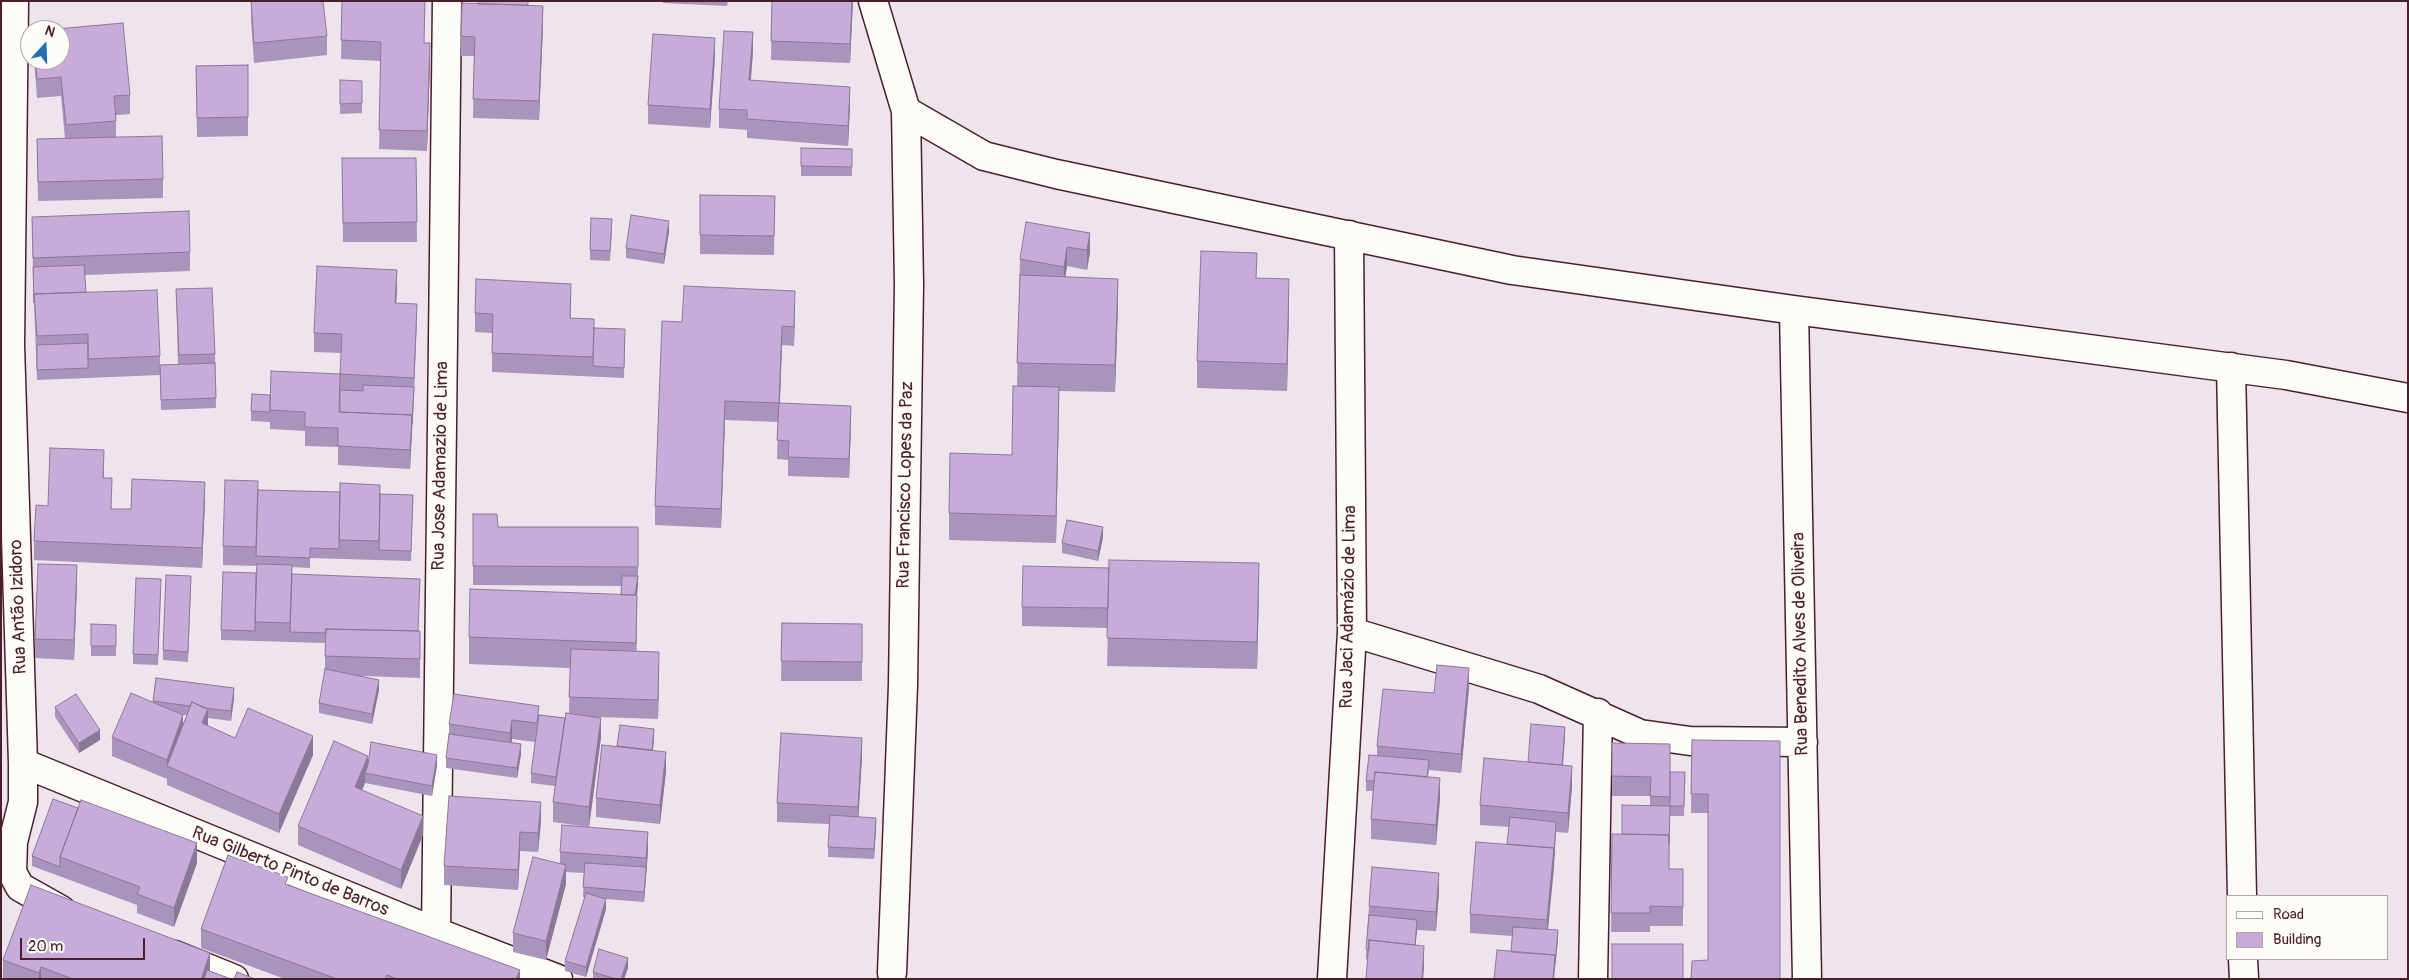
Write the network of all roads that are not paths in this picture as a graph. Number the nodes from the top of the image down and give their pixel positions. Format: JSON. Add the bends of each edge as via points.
{"nodes":[{"id":1,"x":14,"y":1,"type":"edge"},
{"id":2,"x":447,"y":1,"type":"edge"},
{"id":3,"x":873,"y":1,"type":"edge"},
{"id":4,"x":906,"y":111,"type":"junction"},
{"id":5,"x":1349,"y":235,"type":"junction"},
{"id":6,"x":1794,"y":310,"type":"junction"},
{"id":7,"x":5,"y":345,"type":"edge"},
{"id":8,"x":2231,"y":367,"type":"junction"},
{"id":9,"x":2408,"y":398,"type":"edge"},
{"id":10,"x":1352,"y":632,"type":"junction"},
{"id":11,"x":1598,"y":713,"type":"junction"},
{"id":12,"x":1803,"y":742,"type":"junction"},
{"id":13,"x":23,"y":763,"type":"junction"},
{"id":14,"x":2242,"y":895,"type":"edge"},
{"id":15,"x":81,"y":918,"type":"edge"},
{"id":16,"x":436,"y":932,"type":"junction"},
{"id":17,"x":153,"y":946,"type":"edge"},
{"id":18,"x":2243,"y":960,"type":"edge"},
{"id":19,"x":892,"y":973,"type":"dead end"},
{"id":20,"x":234,"y":979,"type":"edge"},
{"id":21,"x":558,"y":979,"type":"edge"},
{"id":22,"x":1332,"y":979,"type":"edge"},
{"id":23,"x":1593,"y":979,"type":"edge"},
{"id":24,"x":1808,"y":979,"type":"edge"},
{"id":25,"x":2244,"y":979,"type":"edge"}],
"edges":[{"from":1,"to":7,"type":"street","name":"Rua Antão Izidoro"},
{"from":2,"to":16,"type":"street","name":"Rua Jose Adamazio de Lima"},
{"from":3,"to":4,"type":"street","name":"Rua Francisco Lopes da Paz"},
{"from":4,"to":5,"type":"street","via":[[984,156]]},
{"from":4,"to":19,"type":"street","name":"Rua Francisco Lopes da Paz","via":[[909,285],[904,685]]},
{"from":5,"to":6,"type":"street","via":[[1512,270]]},
{"from":5,"to":10,"type":"street","name":"Rua Jaci Adamázio de Lima"},
{"from":6,"to":8,"type":"street"},
{"from":6,"to":12,"type":"street","name":"Rua Benedito Alves de Oliveira"},
{"from":7,"to":13,"type":"street","name":"Rua Antão Izidoro"},
{"from":8,"to":9,"type":"street","via":[[2286,374]]},
{"from":8,"to":14,"type":"street"},
{"from":10,"to":11,"type":"street","via":[[1539,689]]},
{"from":10,"to":22,"type":"street","name":"Rua Jaci Adamázio de Lima"},
{"from":11,"to":12,"type":"street","via":[[1640,734],[1690,741]]},
{"from":11,"to":23,"type":"street"},
{"from":12,"to":24,"type":"street","name":"Rua Benedito Alves de Oliveira"},
{"from":13,"to":15,"type":"street","name":"Rua Antão Izidoro","via":[[22,802],[13,842],[12,872],[20,887]]},
{"from":13,"to":16,"type":"street","name":"Rua Gilberto Pinto de Barros"},
{"from":16,"to":21,"type":"street","name":"Rua Gilberto Pinto de Barros"},
{"from":17,"to":20,"type":"street"},
{"from":18,"to":25,"type":"street"}]}
